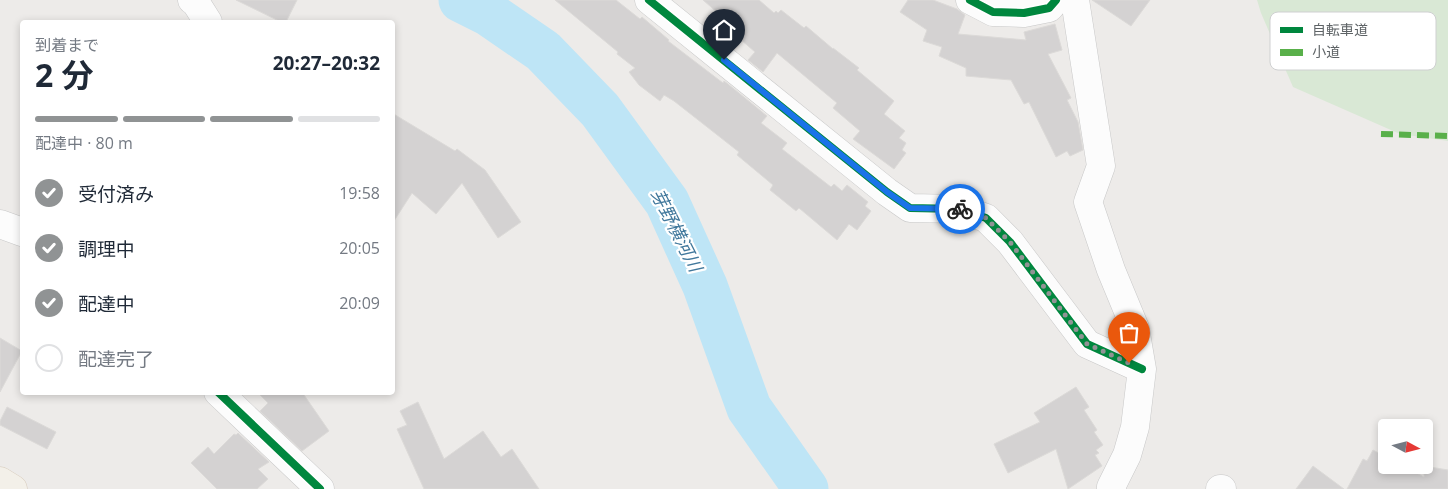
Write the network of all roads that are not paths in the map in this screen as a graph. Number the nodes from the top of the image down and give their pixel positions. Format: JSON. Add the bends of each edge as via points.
{"nodes":[{"id":1,"x":192,"y":0,"type":"edge"},
{"id":2,"x":649,"y":0,"type":"edge"},
{"id":3,"x":970,"y":0,"type":"edge"},
{"id":4,"x":1056,"y":0,"type":"edge"},
{"id":5,"x":1076,"y":0,"type":"edge"},
{"id":6,"x":207,"y":20,"type":"edge"},
{"id":7,"x":0,"y":224,"type":"edge"},
{"id":8,"x":20,"y":231,"type":"edge"},
{"id":9,"x":1142,"y":368,"type":"junction"},
{"id":10,"x":221,"y":395,"type":"edge"},
{"id":11,"x":0,"y":481,"type":"edge"},
{"id":12,"x":13,"y":489,"type":"edge"},
{"id":13,"x":320,"y":489,"type":"edge"},
{"id":14,"x":1112,"y":489,"type":"edge"}],
"edges":[{"from":1,"to":6,"type":"street"},
{"from":2,"to":9,"type":"street","via":[[910,208],[960,210],[986,218],[1010,242],[1087,344]]},
{"from":3,"to":4,"type":"street","via":[[992,12],[1024,13],[1049,8]]},
{"from":5,"to":9,"type":"street","via":[[1101,166],[1088,202],[1135,328]]},
{"from":7,"to":8,"type":"street"},
{"from":9,"to":14,"type":"street","via":[[1135,427]]},
{"from":10,"to":13,"type":"street"},
{"from":11,"to":12,"type":"main road"}]}
